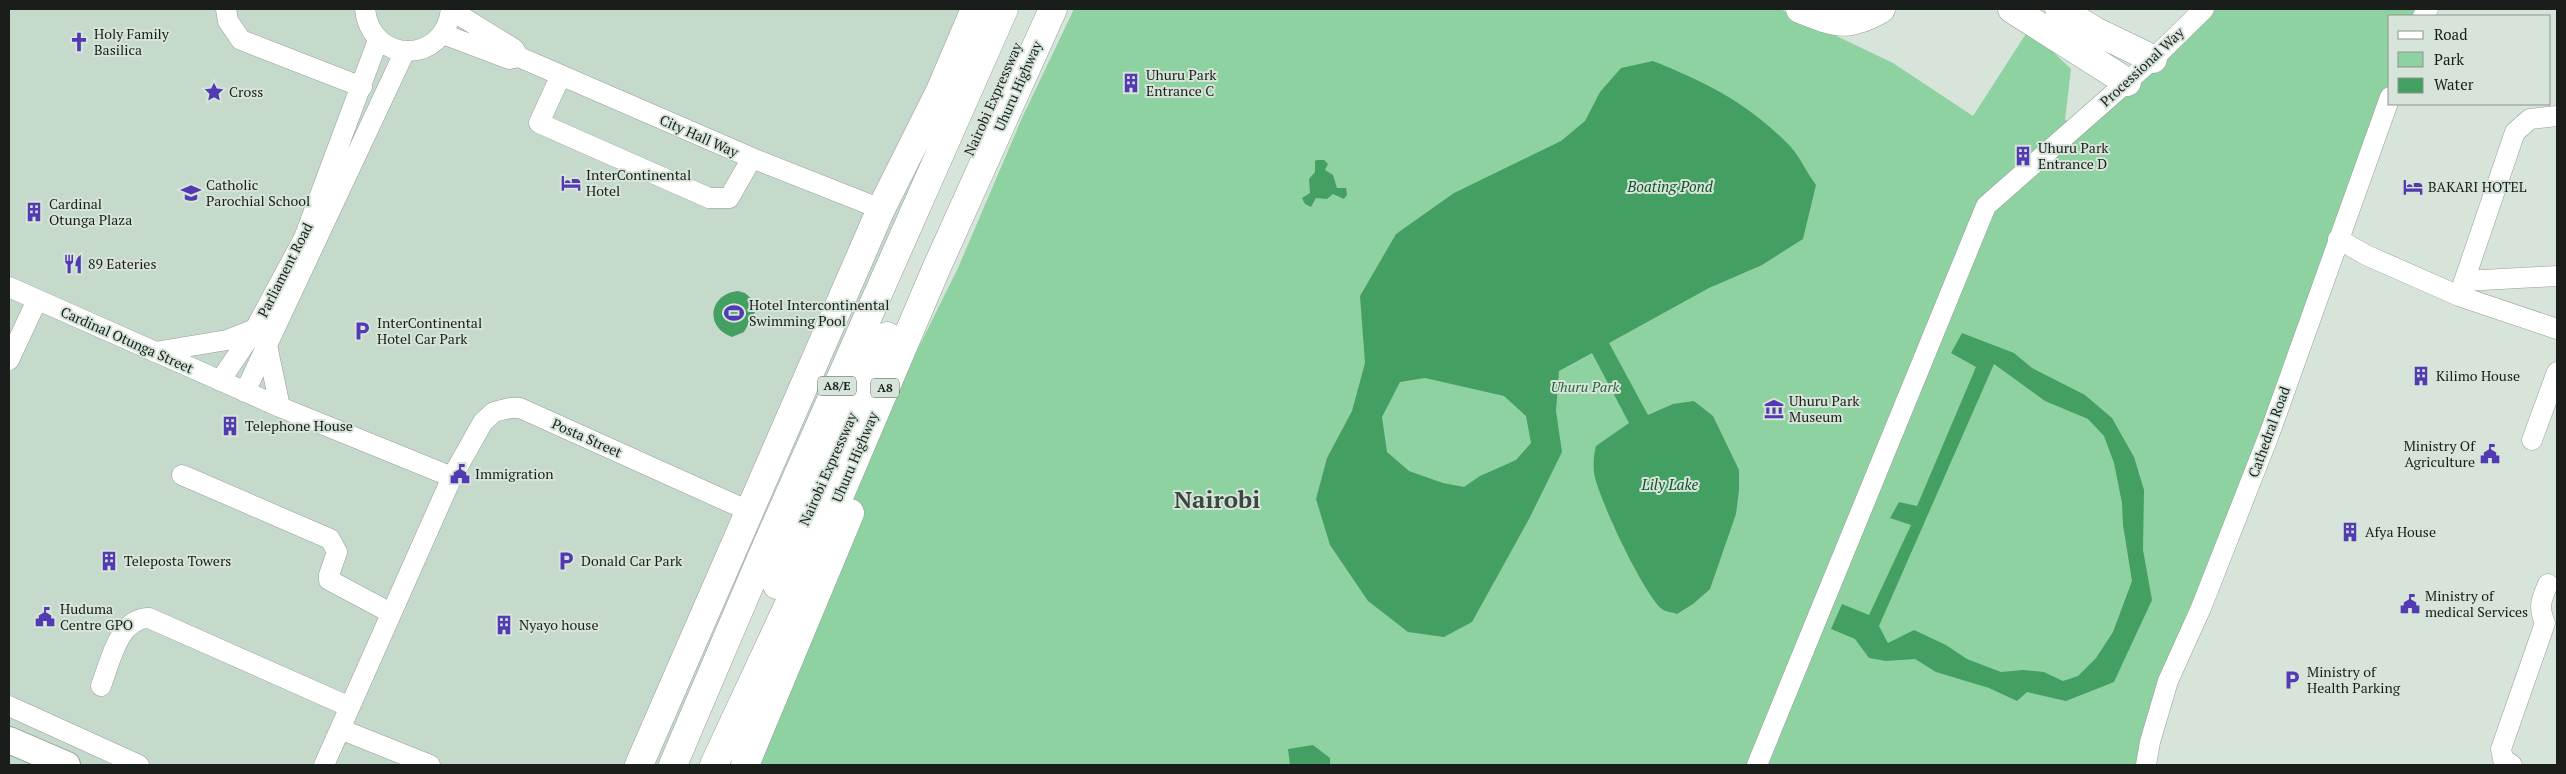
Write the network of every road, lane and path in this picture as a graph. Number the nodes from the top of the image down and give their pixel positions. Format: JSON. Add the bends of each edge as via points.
{"nodes":[{"id":1,"x":226,"y":9,"type":"edge"},
{"id":2,"x":365,"y":9,"type":"edge"},
{"id":3,"x":451,"y":9,"type":"edge"},
{"id":4,"x":975,"y":9,"type":"edge"},
{"id":5,"x":1004,"y":9,"type":"edge"},
{"id":6,"x":1034,"y":9,"type":"edge"},
{"id":7,"x":1053,"y":9,"type":"edge"},
{"id":8,"x":1073,"y":9,"type":"edge"},
{"id":9,"x":1800,"y":9,"type":"edge"},
{"id":10,"x":1881,"y":9,"type":"edge"},
{"id":11,"x":2012,"y":9,"type":"edge"},
{"id":12,"x":2059,"y":9,"type":"edge"},
{"id":13,"x":2204,"y":9,"type":"edge"},
{"id":14,"x":443,"y":34,"type":"junction"},
{"id":15,"x":378,"y":40,"type":"junction"},
{"id":16,"x":405,"y":51,"type":"junction"},
{"id":17,"x":519,"y":57,"type":"junction"},
{"id":18,"x":2153,"y":59,"type":"junction"},
{"id":19,"x":562,"y":75,"type":"junction"},
{"id":20,"x":2127,"y":82,"type":"junction"},
{"id":21,"x":362,"y":87,"type":"junction"},
{"id":22,"x":2388,"y":102,"type":"edge"},
{"id":23,"x":2557,"y":116,"type":"edge"},
{"id":24,"x":752,"y":158,"type":"junction"},
{"id":25,"x":882,"y":209,"type":"junction"},
{"id":26,"x":2338,"y":239,"type":"junction"},
{"id":27,"x":2557,"y":276,"type":"edge"},
{"id":28,"x":9,"y":287,"type":"edge"},
{"id":29,"x":2462,"y":289,"type":"junction"},
{"id":30,"x":37,"y":300,"type":"junction"},
{"id":31,"x":2557,"y":330,"type":"edge"},
{"id":32,"x":261,"y":337,"type":"junction"},
{"id":33,"x":155,"y":352,"type":"junction"},
{"id":34,"x":9,"y":360,"type":"edge"},
{"id":35,"x":2557,"y":372,"type":"edge"},
{"id":36,"x":220,"y":381,"type":"junction"},
{"id":37,"x":245,"y":392,"type":"junction"},
{"id":38,"x":280,"y":407,"type":"junction"},
{"id":39,"x":2532,"y":440,"type":"dead end"},
{"id":40,"x":182,"y":475,"type":"dead end"},
{"id":41,"x":452,"y":477,"type":"junction"},
{"id":42,"x":749,"y":510,"type":"junction"},
{"id":43,"x":2548,"y":584,"type":"dead end"},
{"id":44,"x":391,"y":613,"type":"junction"},
{"id":45,"x":100,"y":686,"type":"dead end"},
{"id":46,"x":9,"y":706,"type":"edge"},
{"id":47,"x":350,"y":707,"type":"junction"},
{"id":48,"x":340,"y":729,"type":"junction"},
{"id":49,"x":9,"y":740,"type":"edge"},
{"id":50,"x":67,"y":765,"type":"edge"},
{"id":51,"x":139,"y":765,"type":"edge"},
{"id":52,"x":324,"y":765,"type":"edge"},
{"id":53,"x":430,"y":765,"type":"edge"},
{"id":54,"x":639,"y":765,"type":"edge"},
{"id":55,"x":672,"y":765,"type":"edge"},
{"id":56,"x":698,"y":765,"type":"edge"},
{"id":57,"x":714,"y":765,"type":"edge"},
{"id":58,"x":745,"y":765,"type":"edge"},
{"id":59,"x":1757,"y":765,"type":"edge"},
{"id":60,"x":2146,"y":765,"type":"edge"},
{"id":61,"x":2512,"y":765,"type":"edge"}],
"edges":[{"from":1,"to":21,"type":"street","via":[[228,20],[241,40]]},
{"from":2,"to":15,"type":"street","via":[[370,30]]},
{"from":3,"to":14,"type":"street","name":"City Hall Way"},
{"from":3,"to":17,"type":"street","name":"City Hall Way","via":[[514,49]]},
{"from":4,"to":25,"type":"highway","via":[[940,91]]},
{"from":5,"to":55,"type":"highway","name":"Nairobi Expressway","number":"A8/E"},
{"from":6,"to":56,"type":"highway","name":"Nairobi Expressway","number":"A8/E"},
{"from":7,"to":57,"type":"highway","name":"Uhuru Highway","number":"A8","via":[[936,269],[842,490]]},
{"from":8,"to":58,"type":"highway","via":[[872,460]]},
{"from":9,"to":10,"type":"highway","via":[[1834,22],[1860,20]]},
{"from":11,"to":20,"type":"highway"},
{"from":12,"to":18,"type":"highway","via":[[2094,31]]},
{"from":13,"to":18,"type":"street","name":"Processional Way"},
{"from":14,"to":16,"type":"street","via":[[424,48]]},
{"from":14,"to":17,"type":"street","name":"City Hall Way","via":[[509,59]]},
{"from":15,"to":16,"type":"street","via":[[388,47]]},
{"from":15,"to":21,"type":"street","name":"Parliament Road"},
{"from":16,"to":32,"type":"street","name":"Parliament Road"},
{"from":17,"to":19,"type":"street","name":"City Hall Way"},
{"from":18,"to":20,"type":"street","name":"Processional Way"},
{"from":19,"to":24,"type":"street","name":"City Hall Way"},
{"from":19,"to":24,"type":"street","via":[[539,123],[709,198],[729,198]]},
{"from":20,"to":59,"type":"street","name":"Processional Way","via":[[1986,206]]},
{"from":21,"to":32,"type":"street","name":"Parliament Road","via":[[304,238]]},
{"from":22,"to":26,"type":"street","name":"Cathedral Road"},
{"from":23,"to":29,"type":"street","via":[[2530,119],[2515,132]]},
{"from":24,"to":25,"type":"street","name":"City Hall Way"},
{"from":25,"to":42,"type":"highway"},
{"from":26,"to":29,"type":"street","via":[[2373,259]]},
{"from":26,"to":60,"type":"street","name":"Cathedral Road","via":[[2269,435],[2201,608],[2168,681]]},
{"from":27,"to":29,"type":"street"},
{"from":28,"to":30,"type":"street","name":"Cardinal Otunga Street"},
{"from":29,"to":31,"type":"street"},
{"from":30,"to":33,"type":"street","name":"Cardinal Otunga Street"},
{"from":30,"to":34,"type":"street"},
{"from":32,"to":33,"type":"street"},
{"from":32,"to":36,"type":"street","name":"Parliament Road"},
{"from":32,"to":37,"type":"street","name":"Parliament Road"},
{"from":32,"to":38,"type":"street"},
{"from":33,"to":36,"type":"street","name":"Cardinal Otunga Street"},
{"from":35,"to":39,"type":"street"},
{"from":36,"to":37,"type":"street","name":"Cardinal Otunga Street"},
{"from":37,"to":38,"type":"street"},
{"from":38,"to":41,"type":"street"},
{"from":40,"to":44,"type":"street","via":[[330,540],[337,552],[329,580]]},
{"from":41,"to":42,"type":"street","name":"Posta Street","via":[[488,417],[501,409],[520,408]]},
{"from":41,"to":44,"type":"street","name":"Posta Street"},
{"from":42,"to":54,"type":"highway"},
{"from":43,"to":61,"type":"street","via":[[2540,601],[2540,612],[2546,623],[2501,749],[2503,759]]},
{"from":44,"to":47,"type":"street","name":"Posta Street"},
{"from":45,"to":47,"type":"street","via":[[122,634],[134,621],[149,618]]},
{"from":46,"to":51,"type":"street"},
{"from":47,"to":48,"type":"street","name":"Posta Street"},
{"from":48,"to":52,"type":"street","name":"Posta Street"},
{"from":48,"to":53,"type":"street"},
{"from":49,"to":50,"type":"main road"}]}
